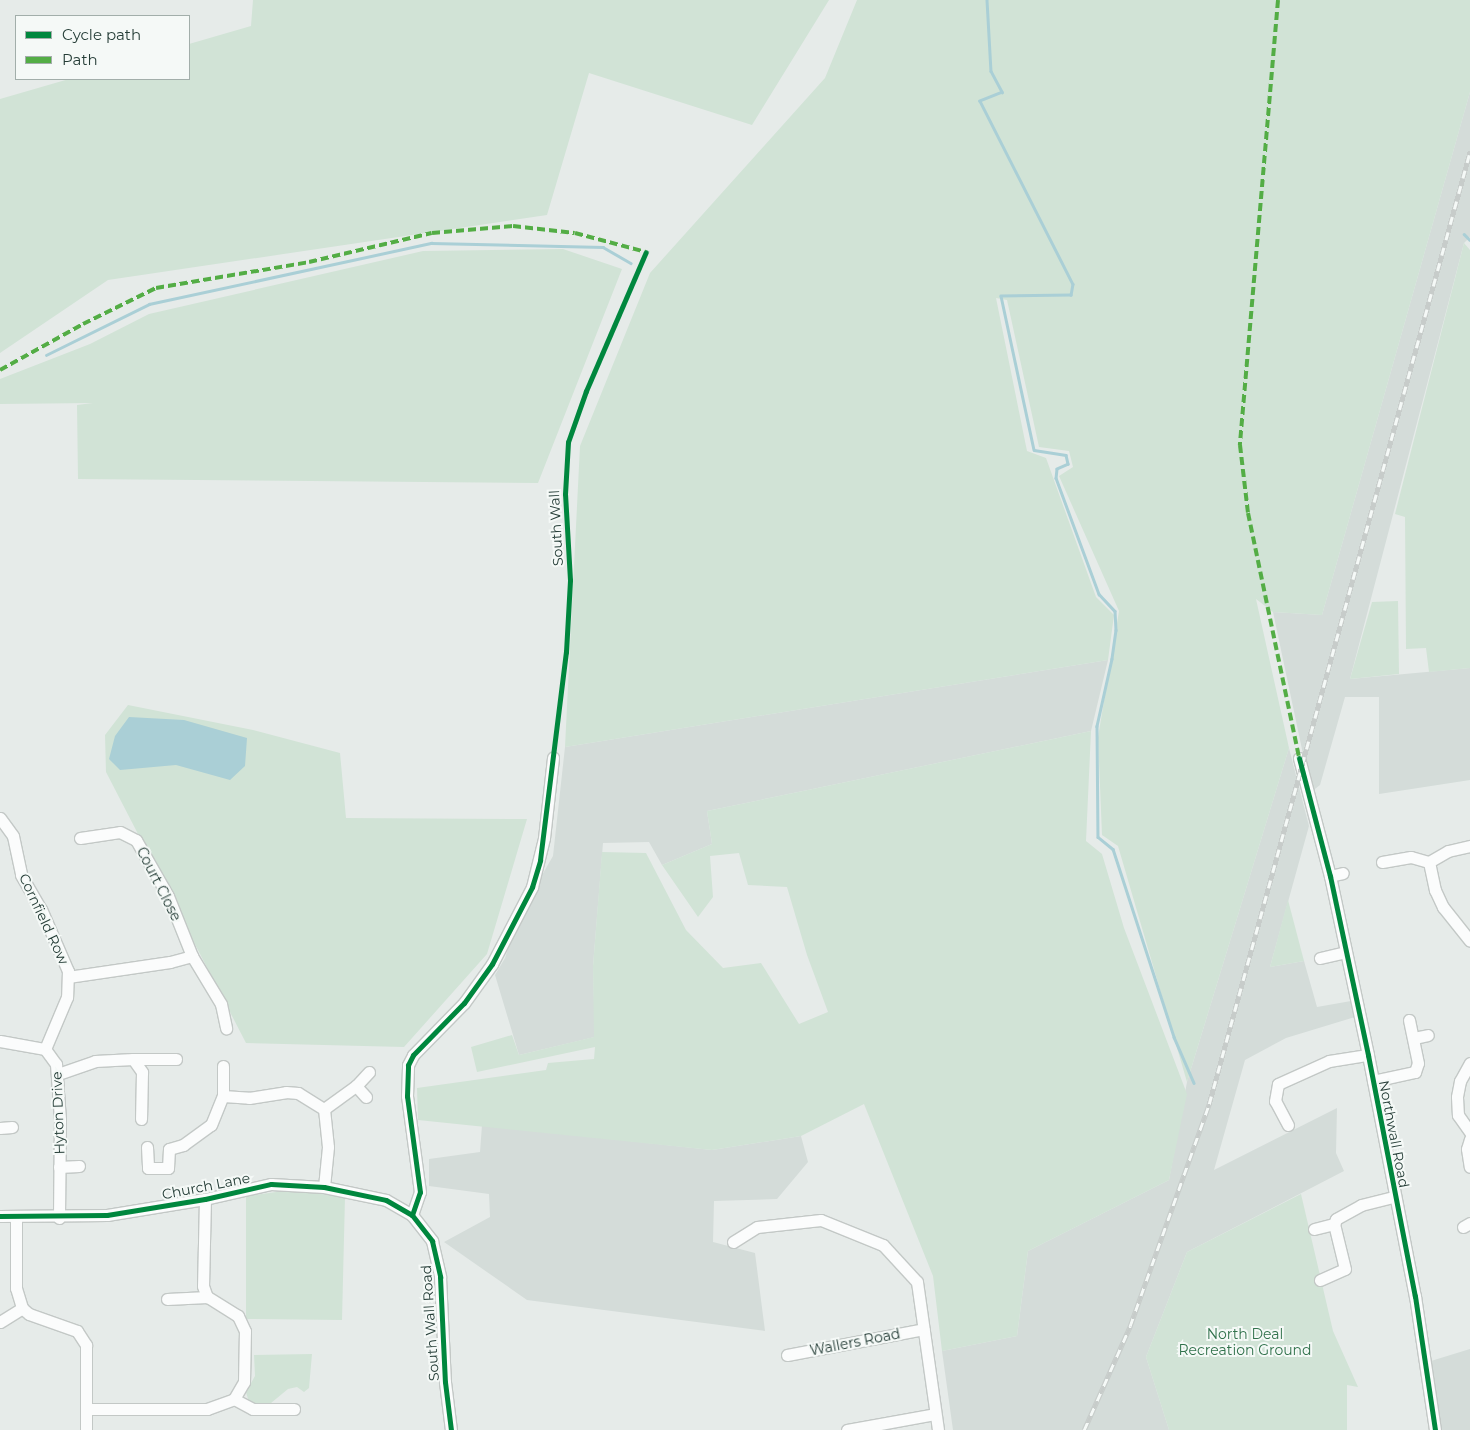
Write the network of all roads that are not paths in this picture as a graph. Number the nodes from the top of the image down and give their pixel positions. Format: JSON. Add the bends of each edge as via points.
{"nodes":[{"id":1,"x":553,"y":758,"type":"dead end"},
{"id":2,"x":1299,"y":758,"type":"dead end"},
{"id":3,"x":0,"y":818,"type":"edge"},
{"id":4,"x":1470,"y":834,"type":"edge"},
{"id":5,"x":80,"y":838,"type":"dead end"},
{"id":6,"x":1470,"y":839,"type":"edge"},
{"id":7,"x":1470,"y":846,"type":"edge"},
{"id":8,"x":1382,"y":862,"type":"dead end"},
{"id":9,"x":1429,"y":862,"type":"junction"},
{"id":10,"x":1343,"y":873,"type":"dead end"},
{"id":11,"x":1330,"y":876,"type":"junction"},
{"id":12,"x":1470,"y":941,"type":"edge"},
{"id":13,"x":1345,"y":952,"type":"junction"},
{"id":14,"x":192,"y":956,"type":"junction"},
{"id":15,"x":1320,"y":958,"type":"dead end"},
{"id":16,"x":68,"y":977,"type":"junction"},
{"id":17,"x":1409,"y":1020,"type":"dead end"},
{"id":18,"x":226,"y":1028,"type":"dead end"},
{"id":19,"x":1428,"y":1035,"type":"dead end"},
{"id":20,"x":1414,"y":1038,"type":"junction"},
{"id":21,"x":0,"y":1041,"type":"edge"},
{"id":22,"x":45,"y":1049,"type":"junction"},
{"id":23,"x":1368,"y":1055,"type":"junction"},
{"id":24,"x":133,"y":1059,"type":"junction"},
{"id":25,"x":176,"y":1059,"type":"dead end"},
{"id":26,"x":1470,"y":1063,"type":"edge"},
{"id":27,"x":223,"y":1066,"type":"dead end"},
{"id":28,"x":369,"y":1072,"type":"dead end"},
{"id":29,"x":58,"y":1074,"type":"junction"},
{"id":30,"x":1372,"y":1081,"type":"junction"},
{"id":31,"x":356,"y":1086,"type":"junction"},
{"id":32,"x":223,"y":1096,"type":"junction"},
{"id":33,"x":366,"y":1097,"type":"dead end"},
{"id":34,"x":324,"y":1109,"type":"junction"},
{"id":35,"x":141,"y":1119,"type":"dead end"},
{"id":36,"x":1288,"y":1125,"type":"dead end"},
{"id":37,"x":0,"y":1128,"type":"edge"},
{"id":38,"x":12,"y":1128,"type":"dead end"},
{"id":39,"x":1470,"y":1132,"type":"edge"},
{"id":40,"x":1470,"y":1139,"type":"edge"},
{"id":41,"x":148,"y":1147,"type":"dead end"},
{"id":42,"x":79,"y":1166,"type":"dead end"},
{"id":43,"x":59,"y":1167,"type":"junction"},
{"id":44,"x":1470,"y":1168,"type":"edge"},
{"id":45,"x":324,"y":1187,"type":"junction"},
{"id":46,"x":1394,"y":1197,"type":"junction"},
{"id":47,"x":204,"y":1199,"type":"junction"},
{"id":48,"x":412,"y":1215,"type":"junction"},
{"id":49,"x":0,"y":1216,"type":"edge"},
{"id":50,"x":16,"y":1218,"type":"junction"},
{"id":51,"x":59,"y":1218,"type":"junction"},
{"id":52,"x":1334,"y":1224,"type":"junction"},
{"id":53,"x":1314,"y":1229,"type":"dead end"},
{"id":54,"x":733,"y":1242,"type":"dead end"},
{"id":55,"x":1320,"y":1280,"type":"dead end"},
{"id":56,"x":207,"y":1298,"type":"junction"},
{"id":57,"x":167,"y":1299,"type":"dead end"},
{"id":58,"x":22,"y":1308,"type":"junction"},
{"id":59,"x":0,"y":1322,"type":"edge"},
{"id":60,"x":924,"y":1329,"type":"junction"},
{"id":61,"x":787,"y":1355,"type":"dead end"},
{"id":62,"x":234,"y":1399,"type":"junction"},
{"id":63,"x":294,"y":1408,"type":"dead end"},
{"id":64,"x":88,"y":1409,"type":"junction"},
{"id":65,"x":935,"y":1414,"type":"junction"},
{"id":66,"x":86,"y":1430,"type":"edge"},
{"id":67,"x":451,"y":1430,"type":"edge"},
{"id":68,"x":849,"y":1430,"type":"edge"},
{"id":69,"x":938,"y":1430,"type":"edge"},
{"id":70,"x":1434,"y":1430,"type":"edge"}],
"edges":[{"from":1,"to":48,"type":"street","via":[[544,838],[532,887],[492,964],[464,1003],[413,1055],[408,1065],[408,1096],[420,1192]]},
{"from":2,"to":11,"type":"street","name":"Northwall Road"},
{"from":3,"to":16,"type":"street","name":"Cornfield Row","via":[[13,836],[21,875],[41,909]]},
{"from":4,"to":6,"type":"street"},
{"from":5,"to":14,"type":"street","name":"Court Close","via":[[120,832],[136,840],[168,896]]},
{"from":7,"to":9,"type":"street","via":[[1448,851]]},
{"from":8,"to":9,"type":"street","via":[[1395,865],[1411,856]]},
{"from":9,"to":12,"type":"street","via":[[1435,890],[1443,907]]},
{"from":10,"to":11,"type":"street"},
{"from":11,"to":13,"type":"street","name":"Northwall Road"},
{"from":13,"to":15,"type":"street"},
{"from":13,"to":23,"type":"street","name":"Northwall Road"},
{"from":14,"to":16,"type":"street"},
{"from":14,"to":18,"type":"street","name":"Court Close","via":[[222,1004]]},
{"from":16,"to":22,"type":"street","name":"Cornfield Row","via":[[67,998]]},
{"from":17,"to":20,"type":"street"},
{"from":19,"to":20,"type":"street"},
{"from":20,"to":30,"type":"street","via":[[1418,1063],[1415,1072]]},
{"from":21,"to":22,"type":"street"},
{"from":22,"to":29,"type":"street","name":"Hyton Drive","via":[[56,1064]]},
{"from":23,"to":30,"type":"street","name":"Northwall Road"},
{"from":23,"to":36,"type":"street","via":[[1329,1061],[1278,1084],[1275,1101]]},
{"from":24,"to":25,"type":"street"},
{"from":24,"to":29,"type":"street","via":[[95,1061]]},
{"from":24,"to":35,"type":"street","via":[[141,1066],[142,1072]]},
{"from":26,"to":39,"type":"street","via":[[1460,1081],[1457,1097],[1458,1115]]},
{"from":27,"to":32,"type":"street"},
{"from":28,"to":31,"type":"street"},
{"from":29,"to":43,"type":"street","name":"Hyton Drive"},
{"from":30,"to":46,"type":"street","name":"Northwall Road"},
{"from":31,"to":33,"type":"street"},
{"from":31,"to":34,"type":"street"},
{"from":32,"to":34,"type":"street","via":[[249,1098],[298,1093]]},
{"from":32,"to":41,"type":"street","via":[[211,1126],[183,1145],[169,1148],[168,1168],[148,1168]]},
{"from":34,"to":45,"type":"street","via":[[328,1147]]},
{"from":37,"to":38,"type":"street"},
{"from":40,"to":44,"type":"street","via":[[1467,1149]]},
{"from":42,"to":43,"type":"street","name":"Hyton Drive"},
{"from":43,"to":51,"type":"street","name":"Hyton Drive"},
{"from":45,"to":47,"type":"street","name":"Church Lane","via":[[271,1184]]},
{"from":45,"to":48,"type":"street","name":"Church Lane","via":[[386,1200]]},
{"from":46,"to":52,"type":"street","via":[[1361,1205]]},
{"from":46,"to":70,"type":"street","name":"Northwall Road","via":[[1415,1296]]},
{"from":47,"to":51,"type":"street","name":"Church Lane","via":[[107,1215]]},
{"from":47,"to":56,"type":"street","via":[[203,1286]]},
{"from":48,"to":67,"type":"street","name":"South Wall Road","via":[[430,1234],[440,1276],[444,1382]]},
{"from":49,"to":50,"type":"street","name":"Church Lane"},
{"from":50,"to":51,"type":"street","name":"Church Lane"},
{"from":50,"to":58,"type":"street","via":[[16,1288]]},
{"from":52,"to":53,"type":"street"},
{"from":52,"to":55,"type":"street","via":[[1345,1269]]},
{"from":54,"to":60,"type":"street","via":[[757,1227],[821,1220],[883,1245],[917,1282]]},
{"from":56,"to":57,"type":"street"},
{"from":56,"to":62,"type":"street","via":[[234,1313],[245,1331],[244,1382]]},
{"from":58,"to":59,"type":"street"},
{"from":58,"to":64,"type":"street","via":[[29,1314],[70,1327],[83,1338],[87,1352]]},
{"from":60,"to":61,"type":"street","name":"Wallers Road"},
{"from":60,"to":65,"type":"street"},
{"from":62,"to":63,"type":"street","via":[[253,1409]]},
{"from":62,"to":64,"type":"street","via":[[207,1409]]},
{"from":64,"to":66,"type":"street"},
{"from":65,"to":68,"type":"street"},
{"from":65,"to":69,"type":"street"}]}
